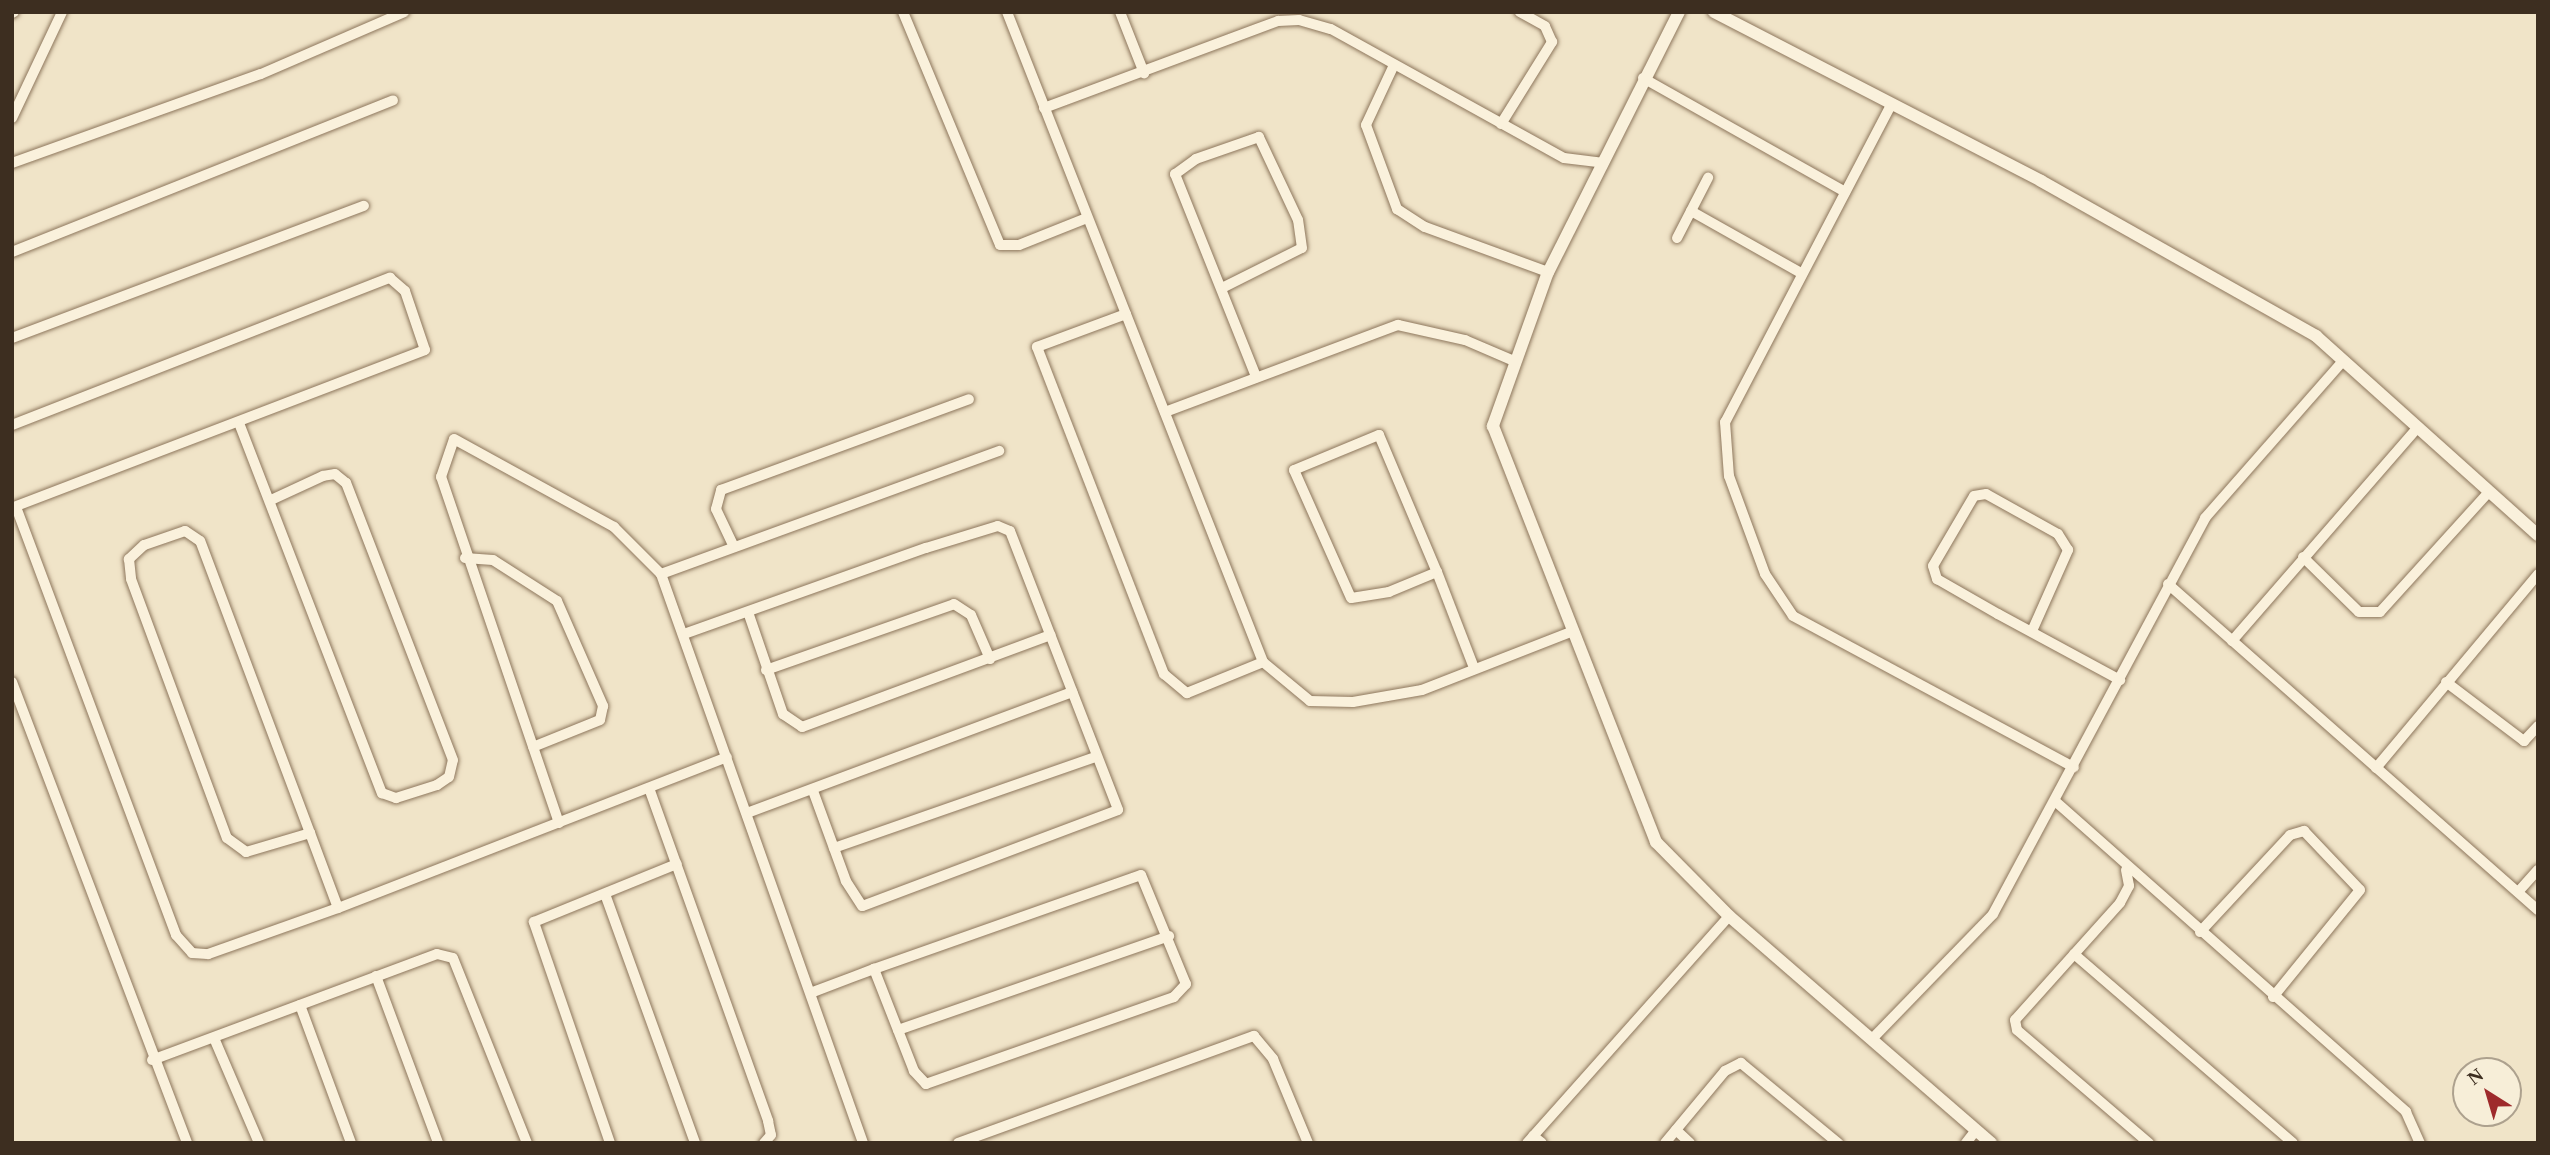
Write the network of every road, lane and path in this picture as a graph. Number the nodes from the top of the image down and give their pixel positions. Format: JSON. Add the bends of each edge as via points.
{"nodes":[{"id":1,"x":62,"y":12,"type":"edge"},
{"id":2,"x":404,"y":12,"type":"edge"},
{"id":3,"x":903,"y":12,"type":"edge"},
{"id":4,"x":1007,"y":12,"type":"edge"},
{"id":5,"x":1120,"y":12,"type":"edge"},
{"id":6,"x":1520,"y":12,"type":"edge"},
{"id":7,"x":1679,"y":12,"type":"edge"},
{"id":8,"x":1714,"y":12,"type":"edge"},
{"id":9,"x":1393,"y":67,"type":"junction"},
{"id":10,"x":1144,"y":73,"type":"junction"},
{"id":11,"x":1643,"y":78,"type":"junction"},
{"id":12,"x":393,"y":100,"type":"dead end"},
{"id":13,"x":1891,"y":105,"type":"junction"},
{"id":14,"x":1044,"y":108,"type":"junction"},
{"id":15,"x":12,"y":118,"type":"edge"},
{"id":16,"x":1501,"y":124,"type":"junction"},
{"id":17,"x":12,"y":163,"type":"edge"},
{"id":18,"x":1602,"y":163,"type":"junction"},
{"id":19,"x":1708,"y":178,"type":"dead end"},
{"id":20,"x":1845,"y":191,"type":"junction"},
{"id":21,"x":364,"y":206,"type":"dead end"},
{"id":22,"x":1691,"y":211,"type":"junction"},
{"id":23,"x":1087,"y":218,"type":"junction"},
{"id":24,"x":1677,"y":238,"type":"dead end"},
{"id":25,"x":12,"y":252,"type":"edge"},
{"id":26,"x":1548,"y":272,"type":"junction"},
{"id":27,"x":1801,"y":273,"type":"junction"},
{"id":28,"x":1222,"y":288,"type":"junction"},
{"id":29,"x":1126,"y":314,"type":"junction"},
{"id":30,"x":12,"y":338,"type":"edge"},
{"id":31,"x":2344,"y":360,"type":"junction"},
{"id":32,"x":1514,"y":361,"type":"junction"},
{"id":33,"x":1256,"y":377,"type":"junction"},
{"id":34,"x":969,"y":398,"type":"dead end"},
{"id":35,"x":1165,"y":412,"type":"junction"},
{"id":36,"x":239,"y":423,"type":"junction"},
{"id":37,"x":12,"y":425,"type":"edge"},
{"id":38,"x":2417,"y":429,"type":"junction"},
{"id":39,"x":999,"y":451,"type":"dead end"},
{"id":40,"x":2489,"y":492,"type":"junction"},
{"id":41,"x":271,"y":500,"type":"junction"},
{"id":42,"x":14,"y":507,"type":"edge"},
{"id":43,"x":2538,"y":535,"type":"edge"},
{"id":44,"x":734,"y":547,"type":"junction"},
{"id":45,"x":2303,"y":557,"type":"junction"},
{"id":46,"x":465,"y":558,"type":"junction"},
{"id":47,"x":1437,"y":572,"type":"junction"},
{"id":48,"x":661,"y":574,"type":"junction"},
{"id":49,"x":2538,"y":574,"type":"edge"},
{"id":50,"x":2168,"y":584,"type":"junction"},
{"id":51,"x":748,"y":612,"type":"junction"},
{"id":52,"x":2032,"y":631,"type":"junction"},
{"id":53,"x":1571,"y":632,"type":"junction"},
{"id":54,"x":684,"y":634,"type":"junction"},
{"id":55,"x":1051,"y":635,"type":"junction"},
{"id":56,"x":2232,"y":641,"type":"junction"},
{"id":57,"x":990,"y":659,"type":"junction"},
{"id":58,"x":1263,"y":662,"type":"junction"},
{"id":59,"x":1474,"y":668,"type":"junction"},
{"id":60,"x":766,"y":670,"type":"junction"},
{"id":61,"x":2120,"y":680,"type":"junction"},
{"id":62,"x":12,"y":682,"type":"edge"},
{"id":63,"x":2446,"y":682,"type":"junction"},
{"id":64,"x":1072,"y":692,"type":"junction"},
{"id":65,"x":2538,"y":726,"type":"edge"},
{"id":66,"x":533,"y":747,"type":"junction"},
{"id":67,"x":727,"y":757,"type":"junction"},
{"id":68,"x":1096,"y":757,"type":"junction"},
{"id":69,"x":2074,"y":767,"type":"junction"},
{"id":70,"x":2376,"y":768,"type":"junction"},
{"id":71,"x":649,"y":788,"type":"junction"},
{"id":72,"x":813,"y":791,"type":"junction"},
{"id":73,"x":2055,"y":801,"type":"junction"},
{"id":74,"x":747,"y":813,"type":"junction"},
{"id":75,"x":559,"y":823,"type":"junction"},
{"id":76,"x":310,"y":833,"type":"junction"},
{"id":77,"x":834,"y":848,"type":"junction"},
{"id":78,"x":677,"y":864,"type":"junction"},
{"id":79,"x":2126,"y":869,"type":"junction"},
{"id":80,"x":2538,"y":870,"type":"edge"},
{"id":81,"x":2518,"y":892,"type":"junction"},
{"id":82,"x":605,"y":894,"type":"junction"},
{"id":83,"x":338,"y":908,"type":"junction"},
{"id":84,"x":2538,"y":911,"type":"edge"},
{"id":85,"x":1729,"y":916,"type":"junction"},
{"id":86,"x":2200,"y":932,"type":"junction"},
{"id":87,"x":1169,"y":936,"type":"junction"},
{"id":88,"x":2074,"y":954,"type":"junction"},
{"id":89,"x":874,"y":969,"type":"junction"},
{"id":90,"x":376,"y":976,"type":"junction"},
{"id":91,"x":813,"y":992,"type":"junction"},
{"id":92,"x":2273,"y":997,"type":"junction"},
{"id":93,"x":300,"y":1005,"type":"junction"},
{"id":94,"x":898,"y":1030,"type":"junction"},
{"id":95,"x":1874,"y":1037,"type":"junction"},
{"id":96,"x":214,"y":1038,"type":"junction"},
{"id":97,"x":152,"y":1060,"type":"junction"},
{"id":98,"x":1676,"y":1130,"type":"junction"},
{"id":99,"x":1976,"y":1130,"type":"junction"},
{"id":100,"x":1530,"y":1139,"type":"edge"},
{"id":101,"x":187,"y":1143,"type":"edge"},
{"id":102,"x":259,"y":1143,"type":"edge"},
{"id":103,"x":351,"y":1143,"type":"edge"},
{"id":104,"x":438,"y":1143,"type":"edge"},
{"id":105,"x":527,"y":1143,"type":"edge"},
{"id":106,"x":610,"y":1143,"type":"edge"},
{"id":107,"x":695,"y":1143,"type":"edge"},
{"id":108,"x":764,"y":1143,"type":"edge"},
{"id":109,"x":863,"y":1143,"type":"edge"},
{"id":110,"x":958,"y":1143,"type":"edge"},
{"id":111,"x":1308,"y":1143,"type":"edge"},
{"id":112,"x":1542,"y":1143,"type":"edge"},
{"id":113,"x":1665,"y":1143,"type":"edge"},
{"id":114,"x":1690,"y":1143,"type":"edge"},
{"id":115,"x":1838,"y":1143,"type":"edge"},
{"id":116,"x":1966,"y":1143,"type":"edge"},
{"id":117,"x":1991,"y":1143,"type":"edge"},
{"id":118,"x":2149,"y":1143,"type":"edge"},
{"id":119,"x":2293,"y":1143,"type":"edge"},
{"id":120,"x":2420,"y":1143,"type":"edge"}],
"edges":[{"from":1,"to":15,"type":"street"},
{"from":2,"to":17,"type":"street","via":[[283,66]]},
{"from":3,"to":23,"type":"street","via":[[1000,245],[1019,245]]},
{"from":4,"to":14,"type":"street"},
{"from":5,"to":10,"type":"street"},
{"from":6,"to":16,"type":"street","via":[[1545,26],[1552,42]]},
{"from":7,"to":11,"type":"street"},
{"from":8,"to":13,"type":"street"},
{"from":9,"to":10,"type":"street","via":[[1331,29],[1299,20],[1278,21]]},
{"from":9,"to":16,"type":"street"},
{"from":9,"to":26,"type":"street","via":[[1366,125],[1397,209],[1425,227]]},
{"from":10,"to":14,"type":"street"},
{"from":11,"to":18,"type":"street"},
{"from":11,"to":20,"type":"street"},
{"from":12,"to":25,"type":"street"},
{"from":13,"to":20,"type":"street"},
{"from":13,"to":31,"type":"street","via":[[2222,282]]},
{"from":14,"to":23,"type":"street"},
{"from":16,"to":18,"type":"street","via":[[1564,158]]},
{"from":18,"to":26,"type":"street"},
{"from":19,"to":22,"type":"street"},
{"from":20,"to":27,"type":"street"},
{"from":21,"to":30,"type":"street"},
{"from":22,"to":24,"type":"street"},
{"from":22,"to":27,"type":"street"},
{"from":23,"to":29,"type":"street"},
{"from":26,"to":32,"type":"street"},
{"from":27,"to":69,"type":"street","via":[[1722,436],[1735,496],[1773,590],[1805,624]]},
{"from":28,"to":28,"type":"street","via":[[1175,174],[1196,159],[1259,137],[1298,219],[1302,248]]},
{"from":28,"to":33,"type":"street"},
{"from":29,"to":35,"type":"street"},
{"from":29,"to":58,"type":"street","via":[[1037,347],[1164,674],[1187,693]]},
{"from":31,"to":38,"type":"street"},
{"from":31,"to":50,"type":"street","via":[[2205,517]]},
{"from":32,"to":33,"type":"street","via":[[1465,340],[1398,324]]},
{"from":32,"to":53,"type":"street","via":[[1493,426]]},
{"from":33,"to":35,"type":"street"},
{"from":34,"to":44,"type":"street","via":[[720,490],[716,509]]},
{"from":35,"to":58,"type":"street"},
{"from":36,"to":37,"type":"street","via":[[425,350],[400,284],[384,280]]},
{"from":36,"to":41,"type":"street"},
{"from":36,"to":42,"type":"street"},
{"from":38,"to":40,"type":"street"},
{"from":38,"to":45,"type":"street"},
{"from":39,"to":44,"type":"street"},
{"from":40,"to":43,"type":"street"},
{"from":40,"to":45,"type":"street","via":[[2380,612],[2358,612]]},
{"from":41,"to":41,"type":"street","via":[[382,793],[396,798],[437,785],[449,777],[453,760],[346,483],[335,474],[323,476]]},
{"from":42,"to":83,"type":"street","via":[[179,942],[192,953],[208,954]]},
{"from":44,"to":48,"type":"street"},
{"from":45,"to":56,"type":"street"},
{"from":46,"to":48,"type":"street","via":[[441,477],[454,439],[614,527]]},
{"from":46,"to":66,"type":"street"},
{"from":46,"to":66,"type":"street","via":[[493,560],[557,601],[603,706],[600,720]]},
{"from":47,"to":47,"type":"street","via":[[1380,435],[1294,470],[1351,598],[1390,593]]},
{"from":47,"to":59,"type":"street"},
{"from":48,"to":54,"type":"street"},
{"from":49,"to":63,"type":"street"},
{"from":50,"to":56,"type":"street"},
{"from":50,"to":61,"type":"street"},
{"from":51,"to":54,"type":"street"},
{"from":51,"to":55,"type":"street","via":[[998,526],[1010,531]]},
{"from":51,"to":60,"type":"street"},
{"from":52,"to":52,"type":"street","via":[[1937,579],[1933,566],[1974,496],[1986,494],[2059,534],[2068,550]]},
{"from":52,"to":61,"type":"street"},
{"from":53,"to":59,"type":"street"},
{"from":53,"to":85,"type":"street","via":[[1656,842]]},
{"from":54,"to":67,"type":"street"},
{"from":55,"to":57,"type":"street"},
{"from":55,"to":64,"type":"street"},
{"from":56,"to":70,"type":"street"},
{"from":57,"to":60,"type":"street","via":[[971,615],[954,604]]},
{"from":57,"to":60,"type":"street","via":[[807,727],[786,719]]},
{"from":58,"to":59,"type":"street","via":[[1297,694],[1331,703],[1422,690]]},
{"from":61,"to":69,"type":"street"},
{"from":62,"to":97,"type":"street"},
{"from":63,"to":65,"type":"street","via":[[2524,741]]},
{"from":63,"to":70,"type":"street"},
{"from":64,"to":68,"type":"street"},
{"from":64,"to":72,"type":"street"},
{"from":66,"to":75,"type":"street"},
{"from":67,"to":71,"type":"street"},
{"from":67,"to":74,"type":"street"},
{"from":68,"to":77,"type":"street"},
{"from":68,"to":77,"type":"street","via":[[1118,807],[1113,815],[866,906],[856,903]]},
{"from":69,"to":73,"type":"street"},
{"from":70,"to":81,"type":"street"},
{"from":71,"to":75,"type":"street"},
{"from":71,"to":78,"type":"street"},
{"from":72,"to":74,"type":"street"},
{"from":72,"to":77,"type":"street"},
{"from":73,"to":79,"type":"street"},
{"from":73,"to":95,"type":"street","via":[[1993,914]]},
{"from":74,"to":91,"type":"street"},
{"from":75,"to":83,"type":"street"},
{"from":76,"to":76,"type":"street","via":[[200,541],[185,531],[144,545],[129,559],[131,579],[227,838],[246,852]]},
{"from":76,"to":83,"type":"street"},
{"from":78,"to":82,"type":"street"},
{"from":78,"to":108,"type":"street","via":[[768,1121],[771,1135]]},
{"from":79,"to":86,"type":"street"},
{"from":79,"to":88,"type":"street","via":[[2125,894]]},
{"from":80,"to":81,"type":"street"},
{"from":81,"to":84,"type":"street"},
{"from":82,"to":106,"type":"street","via":[[548,912],[533,929]]},
{"from":82,"to":107,"type":"street"},
{"from":85,"to":95,"type":"street"},
{"from":85,"to":100,"type":"street"},
{"from":86,"to":92,"type":"street"},
{"from":86,"to":92,"type":"street","via":[[2290,835],[2304,831],[2360,890]]},
{"from":87,"to":89,"type":"street","via":[[1141,875]]},
{"from":87,"to":94,"type":"street"},
{"from":87,"to":94,"type":"street","via":[[1186,984],[1181,993],[966,1071],[922,1084]]},
{"from":88,"to":118,"type":"street","via":[[2020,1011],[2017,1030]]},
{"from":88,"to":119,"type":"street"},
{"from":89,"to":91,"type":"street"},
{"from":89,"to":94,"type":"street"},
{"from":90,"to":93,"type":"street"},
{"from":90,"to":104,"type":"street"},
{"from":90,"to":105,"type":"street","via":[[437,954],[453,958]]},
{"from":91,"to":109,"type":"street"},
{"from":92,"to":120,"type":"street","via":[[2406,1112]]},
{"from":93,"to":96,"type":"street"},
{"from":93,"to":103,"type":"street"},
{"from":95,"to":99,"type":"street"},
{"from":96,"to":97,"type":"street"},
{"from":96,"to":102,"type":"street"},
{"from":97,"to":101,"type":"street"},
{"from":98,"to":113,"type":"street"},
{"from":98,"to":114,"type":"street"},
{"from":98,"to":115,"type":"street","via":[[1725,1071],[1741,1063]]},
{"from":99,"to":116,"type":"street"},
{"from":99,"to":117,"type":"street"},
{"from":100,"to":112,"type":"street"},
{"from":110,"to":111,"type":"street","via":[[1254,1036],[1273,1059]]}]}
